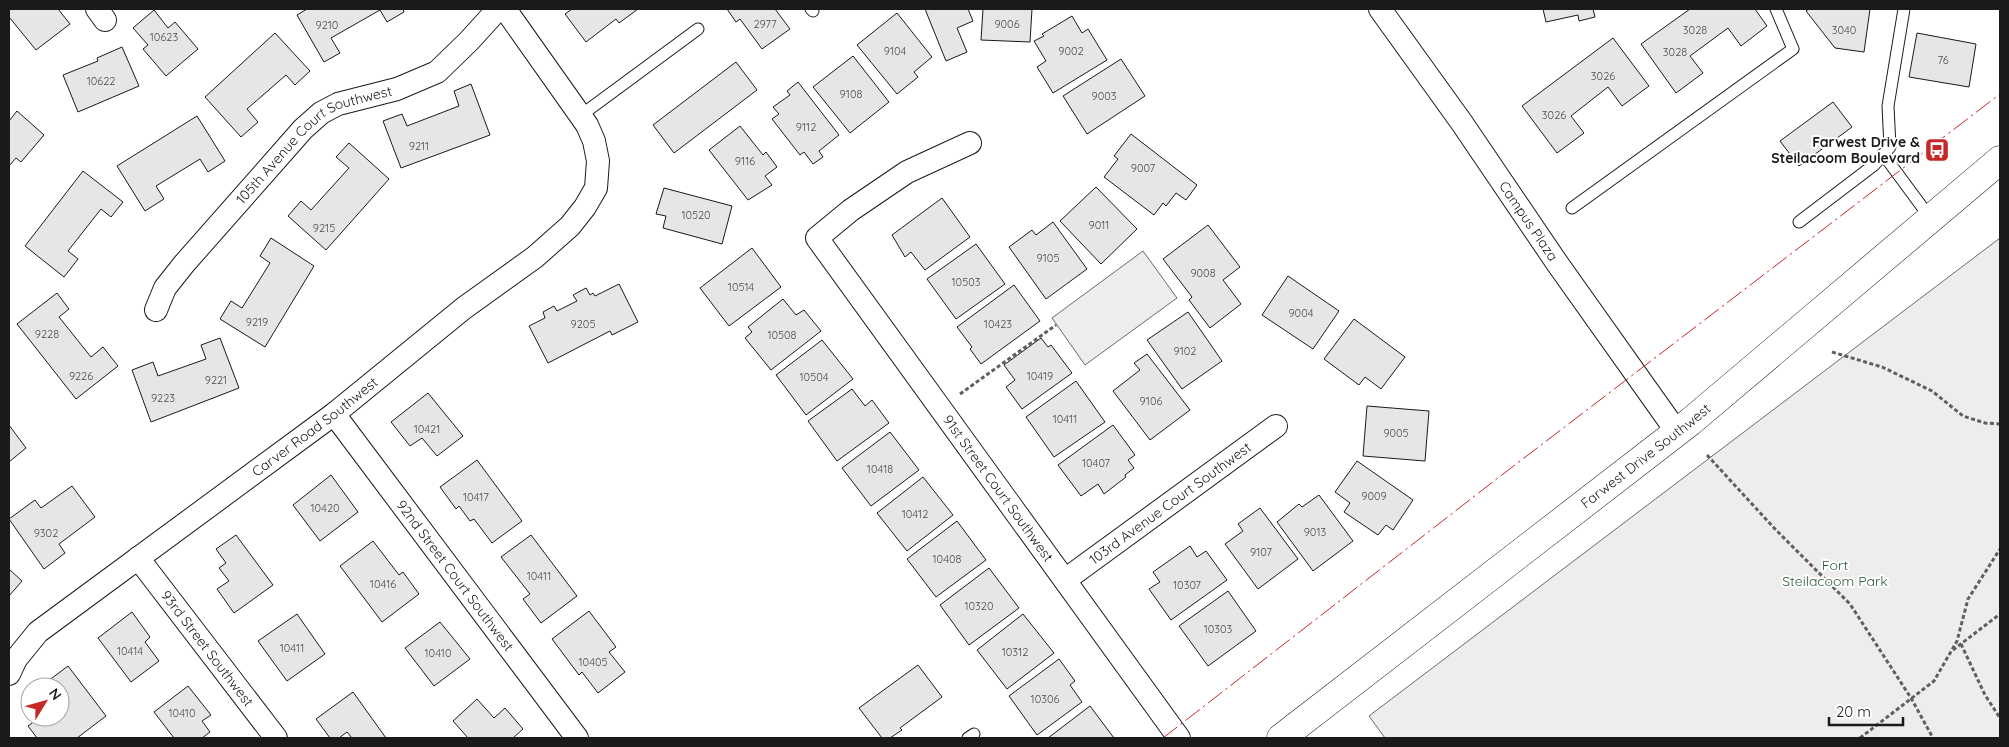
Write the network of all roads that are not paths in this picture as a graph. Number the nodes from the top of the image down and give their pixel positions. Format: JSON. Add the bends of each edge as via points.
{"nodes":[{"id":1,"x":498,"y":9,"type":"edge"},
{"id":2,"x":505,"y":9,"type":"edge"},
{"id":3,"x":1380,"y":9,"type":"edge"},
{"id":4,"x":1776,"y":9,"type":"edge"},
{"id":5,"x":1904,"y":9,"type":"edge"},
{"id":6,"x":698,"y":30,"type":"dead end"},
{"id":7,"x":580,"y":116,"type":"junction"},
{"id":8,"x":970,"y":142,"type":"dead end"},
{"id":9,"x":1883,"y":154,"type":"junction"},
{"id":10,"x":2000,"y":160,"type":"edge"},
{"id":11,"x":1572,"y":208,"type":"dead end"},
{"id":12,"x":1931,"y":219,"type":"junction"},
{"id":13,"x":1799,"y":222,"type":"dead end"},
{"id":14,"x":156,"y":310,"type":"dead end"},
{"id":15,"x":334,"y":414,"type":"junction"},
{"id":16,"x":1276,"y":426,"type":"dead end"},
{"id":17,"x":1676,"y":432,"type":"junction"},
{"id":18,"x":138,"y":558,"type":"junction"},
{"id":19,"x":1065,"y":580,"type":"junction"},
{"id":20,"x":9,"y":674,"type":"edge"},
{"id":21,"x":276,"y":738,"type":"edge"},
{"id":22,"x":576,"y":738,"type":"edge"},
{"id":23,"x":1179,"y":738,"type":"edge"},
{"id":24,"x":1281,"y":738,"type":"edge"}],
"edges":[{"from":1,"to":14,"type":"street","name":"105th Avenue Court Southwest","via":[[437,72],[397,89],[338,104],[321,113],[303,129],[184,264],[165,288]]},
{"from":2,"to":7,"type":"street","name":"Carver Road Southwest"},
{"from":3,"to":17,"type":"street","name":"Campus Plaza"},
{"from":4,"to":11,"type":"lane","via":[[1793,49]]},
{"from":5,"to":9,"type":"lane","via":[[1888,106],[1890,147]]},
{"from":6,"to":7,"type":"lane"},
{"from":7,"to":15,"type":"street","name":"Carver Road Southwest","via":[[594,141],[598,161],[596,188],[586,207],[535,257],[464,308]]},
{"from":8,"to":19,"type":"street","name":"91st Street Court Southwest","via":[[907,172],[817,238]]},
{"from":9,"to":12,"type":"lane"},
{"from":9,"to":13,"type":"lane"},
{"from":10,"to":12,"type":"street","name":"Farwest Drive Southwest"},
{"from":12,"to":17,"type":"street","name":"Farwest Drive Southwest"},
{"from":15,"to":18,"type":"street","name":"Carver Road Southwest"},
{"from":15,"to":22,"type":"street","name":"92nd Street Court Southwest"},
{"from":16,"to":19,"type":"street","name":"103rd Avenue Court Southwest"},
{"from":17,"to":24,"type":"street","name":"Farwest Drive Southwest"},
{"from":18,"to":20,"type":"street","name":"Carver Road Southwest","via":[[38,632],[16,659]]},
{"from":18,"to":21,"type":"street","name":"93rd Street Southwest"},
{"from":19,"to":23,"type":"street","name":"91st Street Court Southwest"}]}
